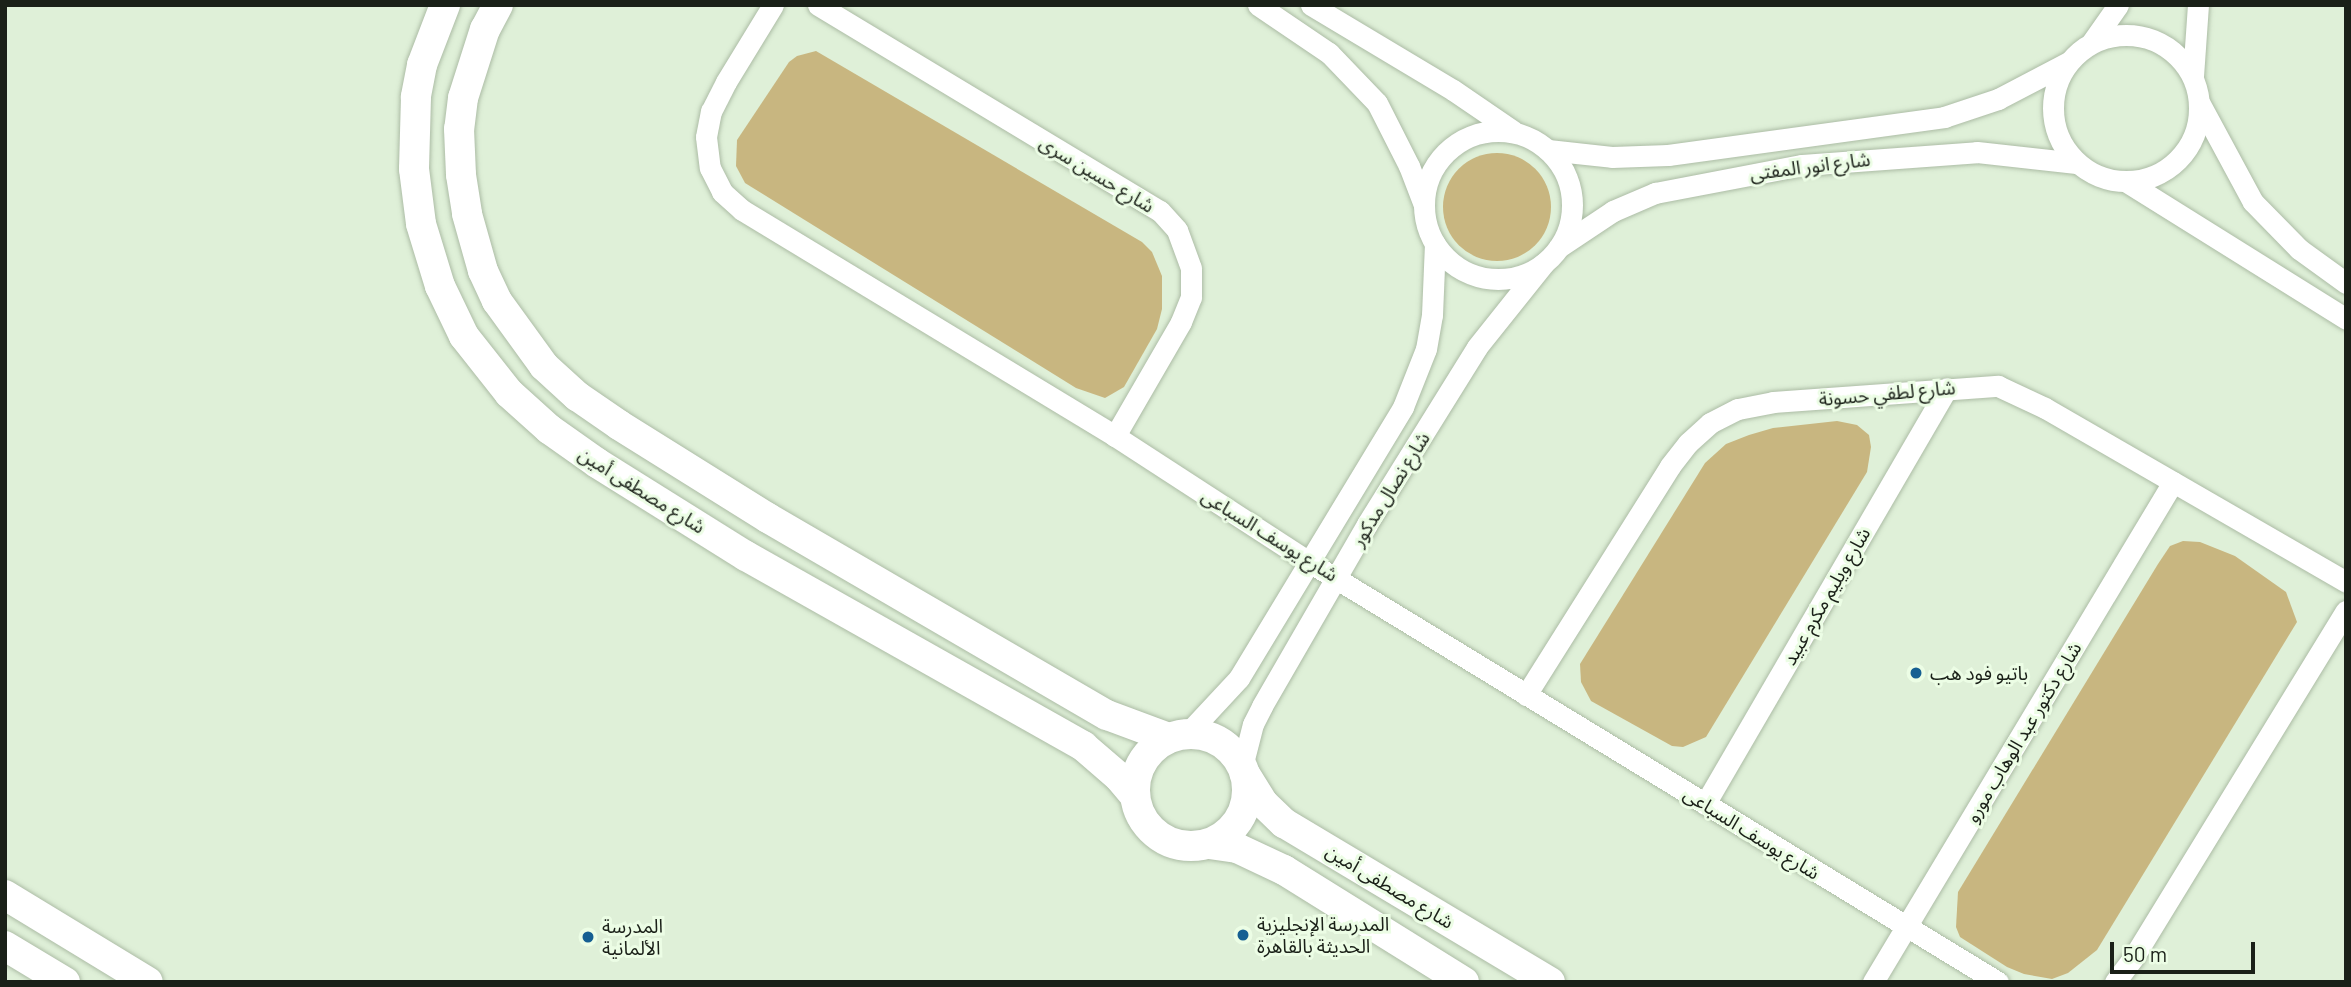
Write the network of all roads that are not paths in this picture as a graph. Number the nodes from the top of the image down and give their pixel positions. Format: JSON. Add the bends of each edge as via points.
{"nodes":[{"id":1,"x":445,"y":5,"type":"edge"},
{"id":2,"x":498,"y":5,"type":"edge"},
{"id":3,"x":773,"y":5,"type":"edge"},
{"id":4,"x":818,"y":5,"type":"edge"},
{"id":5,"x":1258,"y":5,"type":"edge"},
{"id":6,"x":1311,"y":5,"type":"edge"},
{"id":7,"x":2118,"y":5,"type":"edge"},
{"id":8,"x":2198,"y":5,"type":"edge"},
{"id":9,"x":2092,"y":42,"type":"junction"},
{"id":10,"x":2067,"y":62,"type":"junction"},
{"id":11,"x":2193,"y":76,"type":"junction"},
{"id":12,"x":2200,"y":103,"type":"junction"},
{"id":13,"x":1514,"y":132,"type":"junction"},
{"id":14,"x":1548,"y":150,"type":"junction"},
{"id":15,"x":2076,"y":163,"type":"junction"},
{"id":16,"x":2127,"y":182,"type":"junction"},
{"id":17,"x":1424,"y":207,"type":"junction"},
{"id":18,"x":1435,"y":244,"type":"junction"},
{"id":19,"x":1559,"y":247,"type":"junction"},
{"id":20,"x":1544,"y":263,"type":"junction"},
{"id":21,"x":2346,"y":284,"type":"edge"},
{"id":22,"x":2346,"y":318,"type":"edge"},
{"id":23,"x":1947,"y":388,"type":"junction"},
{"id":24,"x":1115,"y":436,"type":"junction"},
{"id":25,"x":2173,"y":482,"type":"junction"},
{"id":26,"x":757,"y":510,"type":"junction"},
{"id":27,"x":734,"y":548,"type":"junction"},
{"id":28,"x":1309,"y":562,"type":"junction"},
{"id":29,"x":1336,"y":577,"type":"junction"},
{"id":30,"x":2346,"y":582,"type":"edge"},
{"id":31,"x":2346,"y":611,"type":"edge"},
{"id":32,"x":1526,"y":695,"type":"junction"},
{"id":33,"x":1178,"y":736,"type":"junction"},
{"id":34,"x":1243,"y":770,"type":"junction"},
{"id":35,"x":1134,"y":795,"type":"junction"},
{"id":36,"x":1705,"y":804,"type":"junction"},
{"id":37,"x":1209,"y":844,"type":"junction"},
{"id":38,"x":5,"y":895,"type":"edge"},
{"id":39,"x":1906,"y":928,"type":"junction"},
{"id":40,"x":5,"y":946,"type":"edge"},
{"id":41,"x":136,"y":978,"type":"edge"},
{"id":42,"x":65,"y":982,"type":"edge"},
{"id":43,"x":1464,"y":982,"type":"edge"},
{"id":44,"x":1550,"y":982,"type":"edge"},
{"id":45,"x":1873,"y":982,"type":"edge"},
{"id":46,"x":1998,"y":982,"type":"edge"},
{"id":47,"x":2115,"y":982,"type":"edge"}],
"edges":[{"from":1,"to":27,"type":"street","name":"شارع مصطفى أمين","via":[[422,65],[416,97],[414,169],[421,225],[440,286],[464,336],[509,393],[549,429]]},
{"from":2,"to":26,"type":"street","via":[[469,73],[459,129],[467,215],[497,301],[537,357],[577,396]]},
{"from":3,"to":24,"type":"street","name":"شارع يوسف السباعى","via":[[711,111],[706,137],[710,168],[722,192],[742,210]]},
{"from":4,"to":24,"type":"street","name":"شارع حسين سرى","via":[[1160,211],[1177,230],[1191,268],[1191,297]]},
{"from":5,"to":17,"type":"street","via":[[1329,52],[1377,103]]},
{"from":6,"to":13,"type":"street"},
{"from":7,"to":9,"type":"street"},
{"from":8,"to":11,"type":"street"},
{"from":9,"to":10,"type":"street"},
{"from":9,"to":11,"type":"street","via":[[2115,34],[2161,42]]},
{"from":10,"to":14,"type":"street","name":"شارع انور المفتى","via":[[1998,99],[1944,117],[1668,155]]},
{"from":10,"to":15,"type":"street","via":[[2055,87],[2052,115],[2060,141]]},
{"from":11,"to":12,"type":"street"},
{"from":12,"to":16,"type":"street","via":[[2196,132],[2180,158],[2156,175]]},
{"from":12,"to":21,"type":"street","via":[[2253,202],[2299,249]]},
{"from":13,"to":14,"type":"street"},
{"from":13,"to":17,"type":"street","via":[[1471,136],[1451,148],[1436,164]]},
{"from":14,"to":19,"type":"street","via":[[1564,171],[1572,196],[1570,223]]},
{"from":15,"to":16,"type":"street","via":[[2109,180]]},
{"from":15,"to":19,"type":"street","name":"شارع انور المفتى","via":[[1977,152],[1802,165],[1655,193],[1613,211]]},
{"from":16,"to":22,"type":"street"},
{"from":17,"to":18,"type":"street"},
{"from":18,"to":20,"type":"street","via":[[1448,260],[1485,278],[1516,276]]},
{"from":18,"to":28,"type":"street","name":"شارع نصال مدكور","via":[[1432,315],[1415,382]]},
{"from":19,"to":20,"type":"street"},
{"from":20,"to":29,"type":"street","name":"شارع نصال مدكور","via":[[1477,347]]},
{"from":23,"to":25,"type":"street","name":"شارع لطفي حسونة","via":[[1998,386],[2019,394]]},
{"from":23,"to":32,"type":"street","name":"شارع لطفي حسونة","via":[[1773,401],[1738,409],[1710,423],[1670,466]]},
{"from":23,"to":36,"type":"street","name":"شارع ويليم مكرم عبيد"},
{"from":24,"to":28,"type":"street","name":"شارع يوسف السباعى"},
{"from":25,"to":30,"type":"street","name":"شارع لطفي حسونة"},
{"from":25,"to":39,"type":"street","name":"شارع دكتور عبد الوهاب مورو"},
{"from":26,"to":27,"type":"street"},
{"from":26,"to":33,"type":"street","via":[[1107,715]]},
{"from":27,"to":35,"type":"street","name":"شارع مصطفى أمين","via":[[1083,746]]},
{"from":28,"to":29,"type":"street","name":"شارع يوسف السباعى"},
{"from":28,"to":33,"type":"street","name":"شارع نصال مدكور","via":[[1239,678]]},
{"from":29,"to":32,"type":"street","name":"شارع يوسف السباعى"},
{"from":29,"to":34,"type":"street","name":"شارع نصال مدكور","via":[[1253,724]]},
{"from":31,"to":47,"type":"street"},
{"from":32,"to":36,"type":"street","name":"شارع يوسف السباعى"},
{"from":33,"to":34,"type":"street","via":[[1219,742]]},
{"from":33,"to":35,"type":"street","via":[[1150,752],[1138,772]]},
{"from":34,"to":37,"type":"street","via":[[1247,796],[1241,816],[1227,833]]},
{"from":34,"to":44,"type":"street","name":"شارع مصطفى أمين","via":[[1263,803],[1283,823]]},
{"from":35,"to":37,"type":"street","via":[[1141,817],[1154,834],[1173,844]]},
{"from":36,"to":39,"type":"street","name":"شارع يوسف السباعى"},
{"from":37,"to":43,"type":"street","via":[[1237,848],[1284,870]]},
{"from":38,"to":41,"type":"street"},
{"from":39,"to":45,"type":"street","name":"شارع دكتور عبد الوهاب مورو"},
{"from":39,"to":46,"type":"street","name":"شارع يوسف السباعى"},
{"from":40,"to":42,"type":"street"}]}
